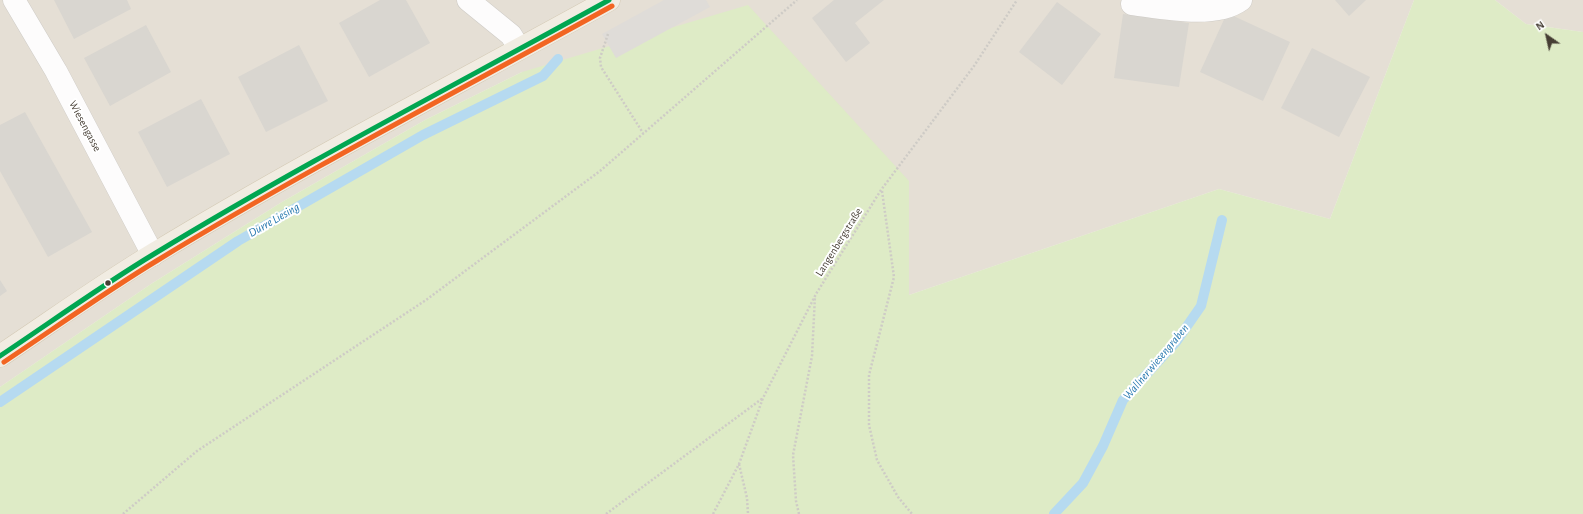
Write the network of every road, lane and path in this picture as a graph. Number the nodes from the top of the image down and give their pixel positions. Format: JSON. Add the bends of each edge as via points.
{"nodes":[{"id":1,"x":14,"y":0,"type":"edge"},
{"id":2,"x":468,"y":0,"type":"edge"},
{"id":3,"x":797,"y":0,"type":"edge"},
{"id":4,"x":1017,"y":0,"type":"edge"},
{"id":5,"x":1242,"y":0,"type":"edge"},
{"id":6,"x":605,"y":2,"type":"edge"},
{"id":7,"x":1132,"y":4,"type":"dead end"},
{"id":8,"x":519,"y":48,"type":"junction"},
{"id":9,"x":643,"y":132,"type":"junction"},
{"id":10,"x":882,"y":190,"type":"junction"},
{"id":11,"x":153,"y":255,"type":"junction"},
{"id":12,"x":816,"y":294,"type":"junction"},
{"id":13,"x":0,"y":356,"type":"edge"},
{"id":14,"x":763,"y":398,"type":"junction"},
{"id":15,"x":739,"y":464,"type":"junction"},
{"id":16,"x":123,"y":514,"type":"edge"},
{"id":17,"x":606,"y":514,"type":"edge"},
{"id":18,"x":713,"y":514,"type":"edge"},
{"id":19,"x":748,"y":514,"type":"edge"},
{"id":20,"x":799,"y":514,"type":"edge"},
{"id":21,"x":912,"y":514,"type":"edge"}],
"edges":[{"from":1,"to":11,"type":"street","name":"Wiesengasse","via":[[56,71]]},
{"from":2,"to":8,"type":"street","via":[[511,35]]},
{"from":3,"to":9,"type":"path"},
{"from":4,"to":10,"type":"path","name":"Langenbergstraße","via":[[974,66]]},
{"from":5,"to":7,"type":"street","via":[[1225,8],[1207,10]]},
{"from":6,"to":8,"type":"main road"},
{"from":6,"to":9,"type":"path","via":[[608,34],[600,58],[601,67]]},
{"from":8,"to":11,"type":"main road","via":[[286,177]]},
{"from":9,"to":16,"type":"path","via":[[600,171],[426,300],[197,451]]},
{"from":10,"to":12,"type":"path","name":"Langenbergstraße"},
{"from":10,"to":21,"type":"path","via":[[894,277],[869,375],[869,425],[877,460],[898,497]]},
{"from":11,"to":13,"type":"main road"},
{"from":12,"to":14,"type":"path","name":"Langenbergstraße"},
{"from":12,"to":20,"type":"path","via":[[812,356],[793,455]]},
{"from":14,"to":15,"type":"path","name":"Langenbergstraße"},
{"from":14,"to":17,"type":"path"},
{"from":15,"to":18,"type":"path","name":"Langenbergstraße"},
{"from":15,"to":19,"type":"path"}]}
